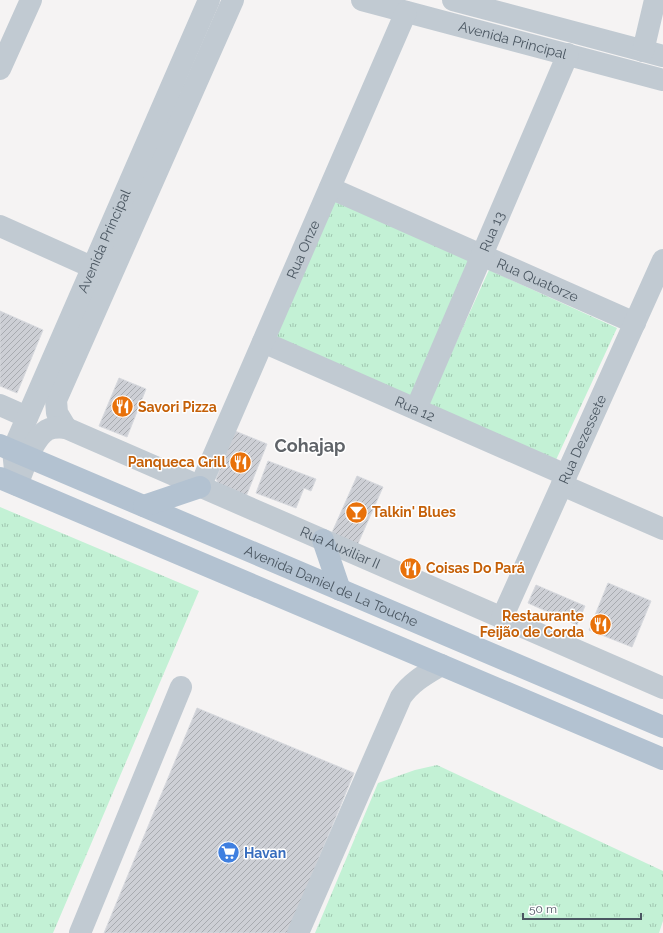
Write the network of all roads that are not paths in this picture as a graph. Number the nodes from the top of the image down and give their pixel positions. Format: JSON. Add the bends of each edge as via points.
{"nodes":[{"id":1,"x":31,"y":0,"type":"edge"},
{"id":2,"x":209,"y":0,"type":"edge"},
{"id":3,"x":233,"y":0,"type":"edge"},
{"id":4,"x":362,"y":0,"type":"edge"},
{"id":5,"x":453,"y":0,"type":"edge"},
{"id":6,"x":655,"y":0,"type":"edge"},
{"id":7,"x":406,"y":12,"type":"junction"},
{"id":8,"x":653,"y":53,"type":"edge"},
{"id":9,"x":568,"y":54,"type":"junction"},
{"id":10,"x":0,"y":69,"type":"edge"},
{"id":11,"x":663,"y":80,"type":"edge"},
{"id":12,"x":330,"y":188,"type":"junction"},
{"id":13,"x":0,"y":226,"type":"edge"},
{"id":14,"x":482,"y":255,"type":"junction"},
{"id":15,"x":663,"y":260,"type":"edge"},
{"id":16,"x":102,"y":271,"type":"junction"},
{"id":17,"x":635,"y":323,"type":"junction"},
{"id":18,"x":263,"y":342,"type":"junction"},
{"id":19,"x":0,"y":405,"type":"edge"},
{"id":20,"x":416,"y":409,"type":"junction"},
{"id":21,"x":27,"y":417,"type":"junction"},
{"id":22,"x":66,"y":428,"type":"junction"},
{"id":23,"x":14,"y":451,"type":"edge"},
{"id":24,"x":564,"y":480,"type":"junction"},
{"id":25,"x":8,"y":482,"type":"edge"},
{"id":26,"x":200,"y":487,"type":"junction"},
{"id":27,"x":144,"y":506,"type":"junction"},
{"id":28,"x":663,"y":529,"type":"edge"},
{"id":29,"x":323,"y":540,"type":"junction"},
{"id":30,"x":340,"y":590,"type":"junction"},
{"id":31,"x":502,"y":618,"type":"junction"},
{"id":32,"x":441,"y":665,"type":"junction"},
{"id":33,"x":181,"y":688,"type":"dead end"},
{"id":34,"x":663,"y":688,"type":"edge"},
{"id":35,"x":663,"y":727,"type":"edge"},
{"id":36,"x":663,"y":759,"type":"edge"},
{"id":37,"x":80,"y":933,"type":"edge"},
{"id":38,"x":298,"y":933,"type":"edge"}],
"edges":[{"from":1,"to":10,"type":"street"},
{"from":2,"to":16,"type":"street","name":"Avenida Principal"},
{"from":3,"to":16,"type":"street","name":"Avenida Principal"},
{"from":4,"to":7,"type":"street","name":"Avenida Principal"},
{"from":5,"to":8,"type":"street","name":"Avenida Principal"},
{"from":6,"to":8,"type":"street"},
{"from":7,"to":9,"type":"street","name":"Avenida Principal"},
{"from":7,"to":12,"type":"street","name":"Rua Onze"},
{"from":9,"to":11,"type":"street","name":"Avenida Principal"},
{"from":9,"to":14,"type":"street","name":"Rua 13"},
{"from":12,"to":14,"type":"street","name":"Rua Quatorze"},
{"from":12,"to":18,"type":"street","name":"Rua Onze"},
{"from":13,"to":16,"type":"street"},
{"from":14,"to":17,"type":"street","name":"Rua Quatorze"},
{"from":14,"to":20,"type":"street","name":"Rua 13"},
{"from":15,"to":17,"type":"street","name":"Rua Dezessete"},
{"from":16,"to":21,"type":"street","name":"Avenida Principal"},
{"from":16,"to":22,"type":"street","name":"Avenida Principal","via":[[56,400],[57,412]]},
{"from":17,"to":24,"type":"street","name":"Rua Dezessete"},
{"from":18,"to":20,"type":"street","name":"Rua 12"},
{"from":18,"to":26,"type":"street","name":"Rua Onze"},
{"from":19,"to":21,"type":"street"},
{"from":20,"to":24,"type":"street","name":"Rua 12"},
{"from":21,"to":23,"type":"street","name":"Avenida Principal"},
{"from":22,"to":23,"type":"street","via":[[54,428],[44,433],[37,441]]},
{"from":22,"to":26,"type":"street","name":"Rua Auxiliar II"},
{"from":23,"to":25,"type":"street"},
{"from":23,"to":27,"type":"main road","name":"Avenida Daniel de La Touche"},
{"from":24,"to":28,"type":"street","name":"Rua 12"},
{"from":24,"to":31,"type":"street","name":"Rua Dezessete"},
{"from":25,"to":32,"type":"main road"},
{"from":26,"to":27,"type":"main road"},
{"from":26,"to":29,"type":"street","name":"Rua Auxiliar II"},
{"from":27,"to":30,"type":"main road","name":"Avenida Daniel de La Touche"},
{"from":29,"to":30,"type":"main road"},
{"from":29,"to":31,"type":"street","name":"Rua Auxiliar II"},
{"from":30,"to":35,"type":"main road","name":"Avenida Daniel de La Touche"},
{"from":31,"to":34,"type":"street","name":"Rua Auxiliar II"},
{"from":32,"to":36,"type":"main road"},
{"from":32,"to":38,"type":"street","via":[[410,686],[401,697]]},
{"from":33,"to":37,"type":"street"}]}
